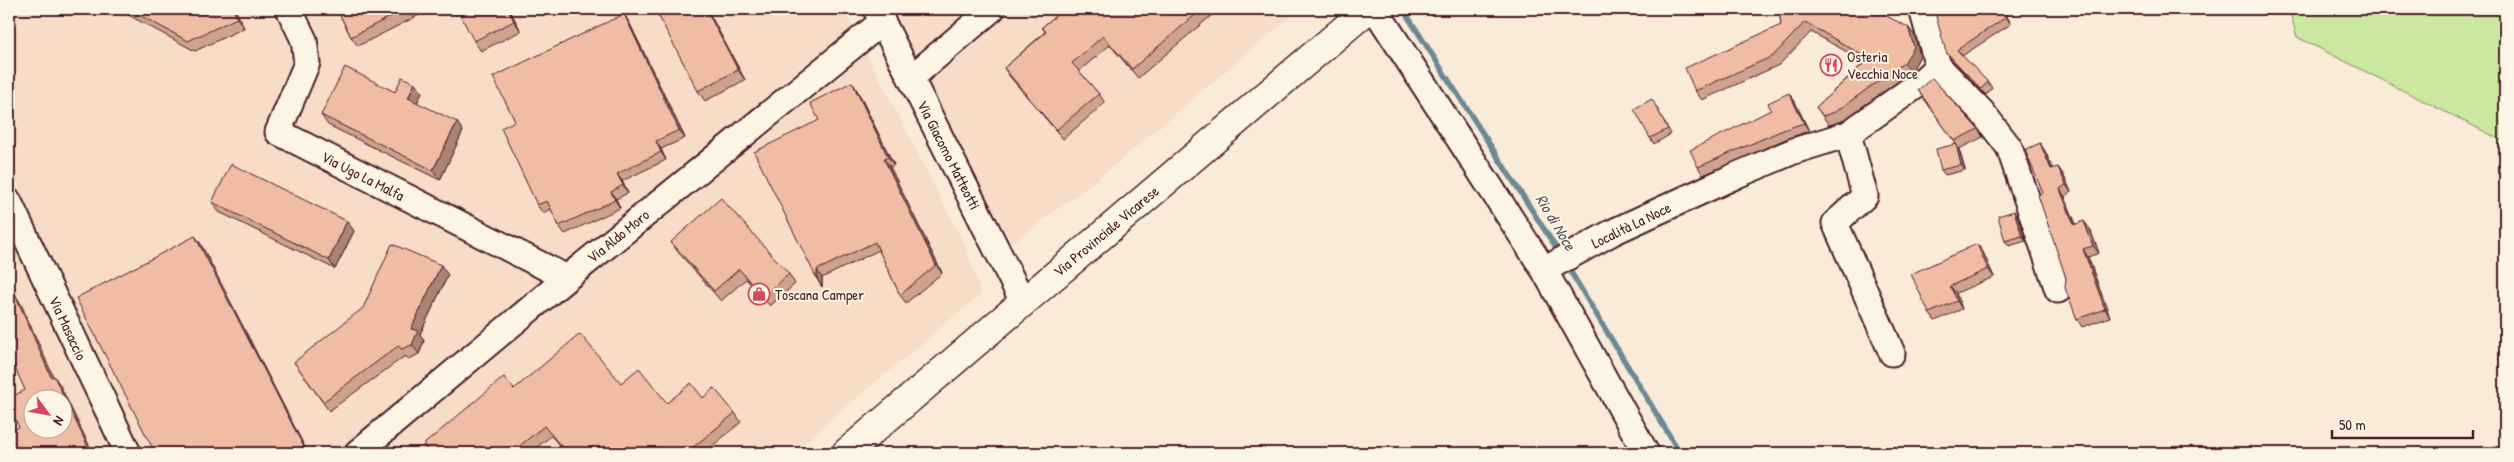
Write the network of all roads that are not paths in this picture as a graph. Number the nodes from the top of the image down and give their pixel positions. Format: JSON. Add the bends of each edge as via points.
{"nodes":[{"id":1,"x":289,"y":9,"type":"edge"},
{"id":2,"x":992,"y":9,"type":"edge"},
{"id":3,"x":1368,"y":9,"type":"edge"},
{"id":4,"x":1375,"y":9,"type":"edge"},
{"id":5,"x":1922,"y":9,"type":"edge"},
{"id":6,"x":879,"y":15,"type":"edge"},
{"id":7,"x":1938,"y":66,"type":"junction"},
{"id":8,"x":911,"y":78,"type":"junction"},
{"id":9,"x":1848,"y":134,"type":"junction"},
{"id":10,"x":9,"y":202,"type":"edge"},
{"id":11,"x":1556,"y":263,"type":"junction"},
{"id":12,"x":567,"y":278,"type":"junction"},
{"id":13,"x":2058,"y":290,"type":"dead end"},
{"id":14,"x":1023,"y":302,"type":"junction"},
{"id":15,"x":1892,"y":353,"type":"dead end"},
{"id":16,"x":128,"y":453,"type":"edge"},
{"id":17,"x":357,"y":453,"type":"edge"},
{"id":18,"x":846,"y":453,"type":"edge"},
{"id":19,"x":1646,"y":453,"type":"edge"}],
"edges":[{"from":1,"to":12,"type":"street","name":"Via Ugo La Malfa","via":[[304,40],[307,63],[278,132]]},
{"from":2,"to":8,"type":"street"},
{"from":3,"to":14,"type":"main road","name":"Via Provinciale Vicarese"},
{"from":4,"to":11,"type":"street"},
{"from":5,"to":7,"type":"street"},
{"from":6,"to":8,"type":"street","name":"Via Giacomo Matteotti"},
{"from":6,"to":12,"type":"street","name":"Via Aldo Moro"},
{"from":7,"to":9,"type":"street","name":"Località La Noce","via":[[1920,83]]},
{"from":7,"to":13,"type":"street","via":[[2010,147]]},
{"from":8,"to":14,"type":"street","name":"Via Giacomo Matteotti"},
{"from":9,"to":11,"type":"street","name":"Località La Noce","via":[[1794,151],[1737,175],[1613,232]]},
{"from":9,"to":15,"type":"street","via":[[1865,196],[1835,223]]},
{"from":10,"to":16,"type":"street","name":"Via Masaccio"},
{"from":11,"to":19,"type":"street"},
{"from":12,"to":17,"type":"street","name":"Via Aldo Moro"},
{"from":14,"to":18,"type":"main road","name":"Via Provinciale Vicarese"}]}
